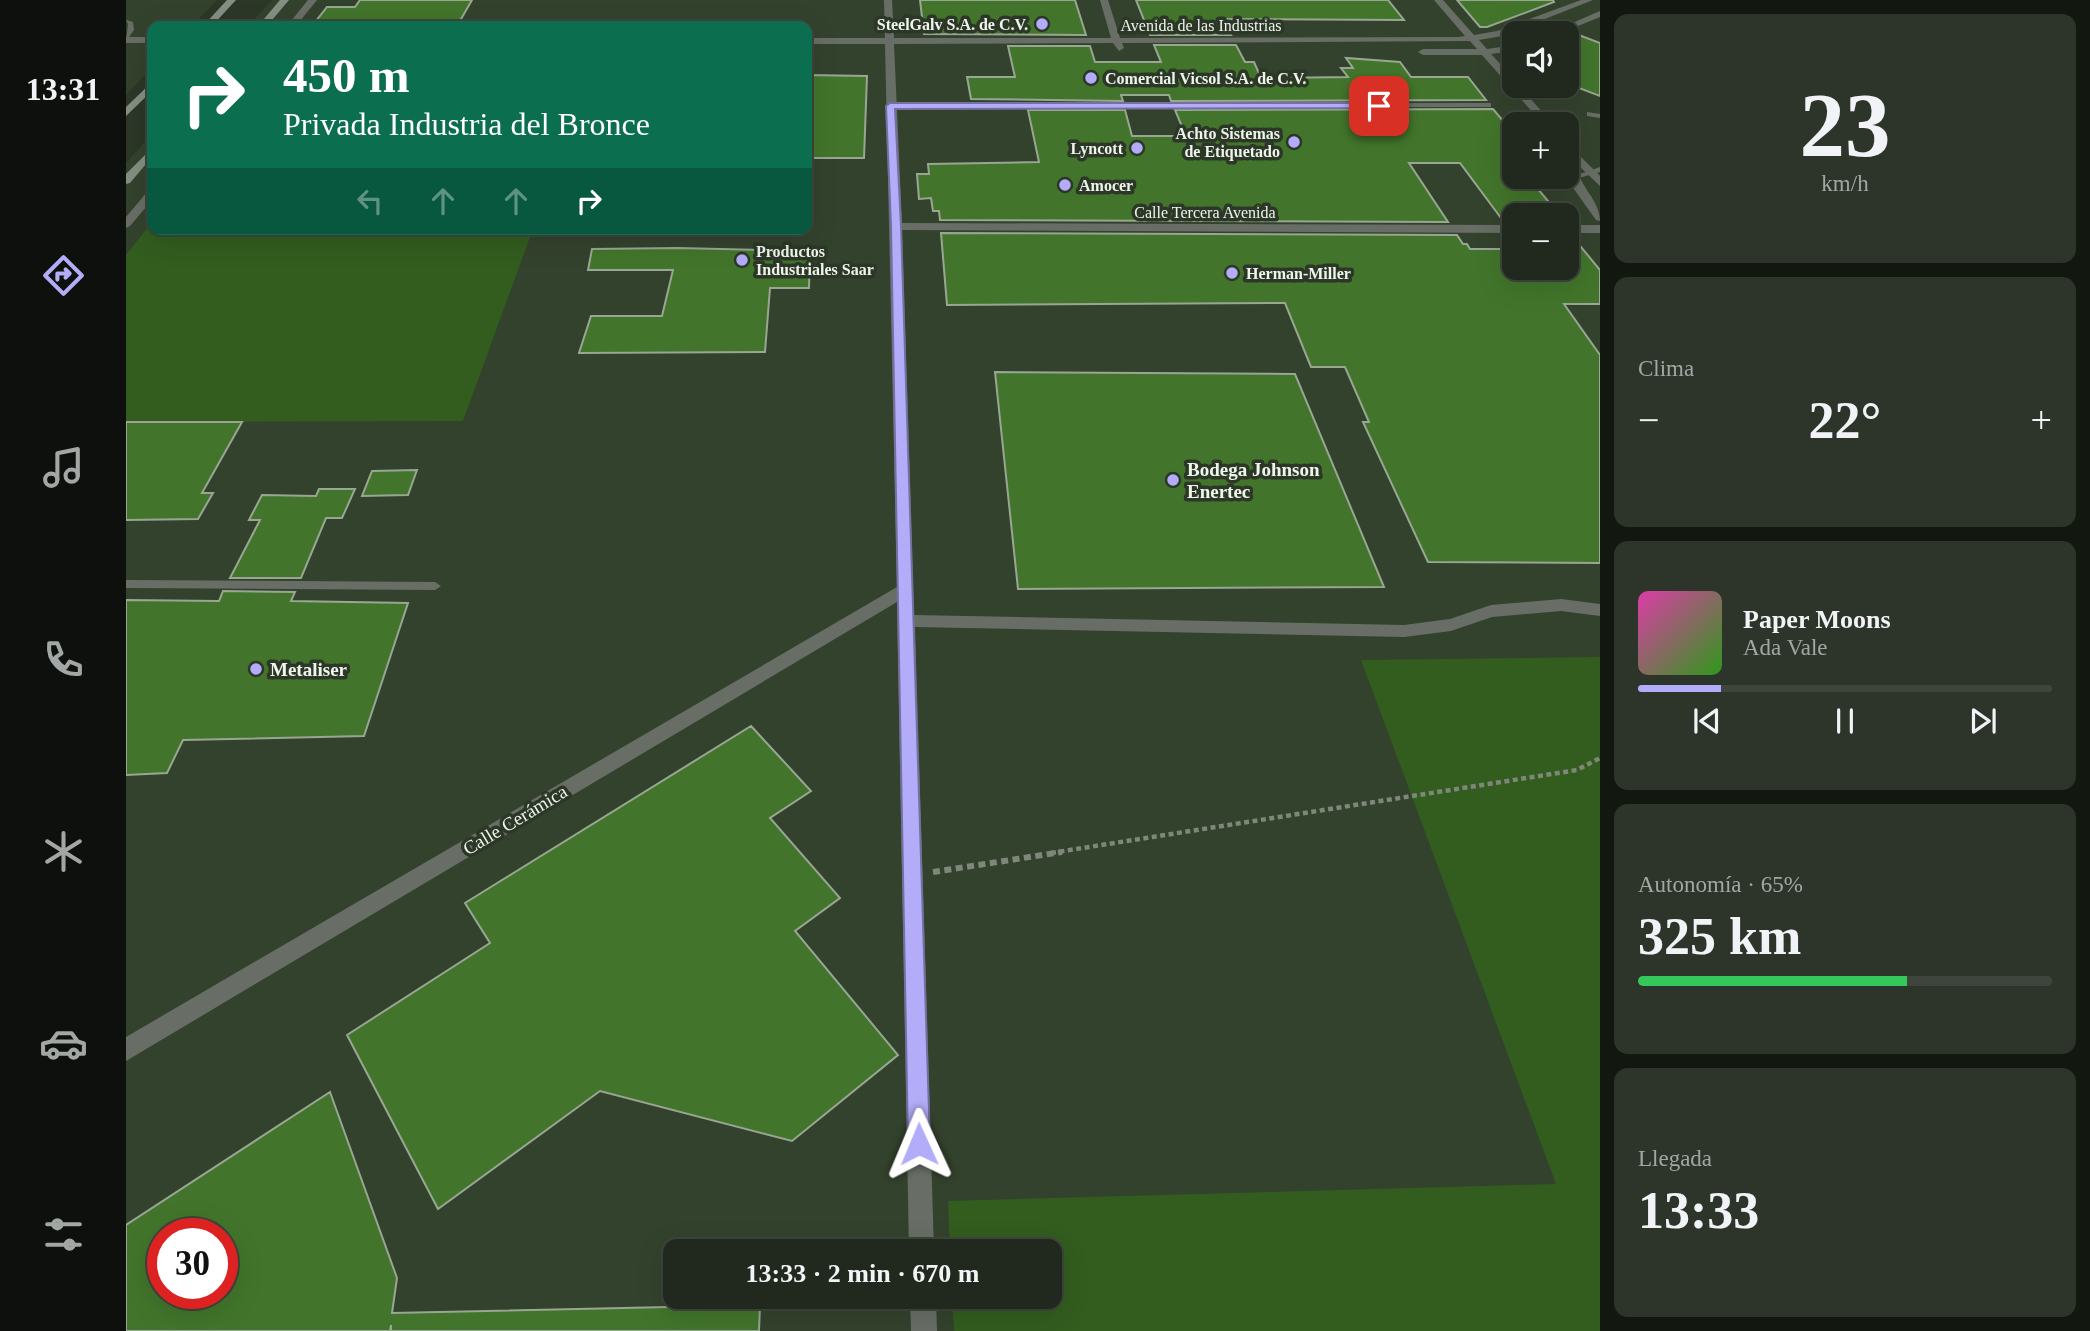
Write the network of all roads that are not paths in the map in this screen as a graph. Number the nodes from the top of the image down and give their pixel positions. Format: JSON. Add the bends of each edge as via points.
{"nodes":[{"id":1,"x":232,"y":0,"type":"edge"},
{"id":2,"x":285,"y":0,"type":"edge"},
{"id":3,"x":313,"y":0,"type":"edge"},
{"id":4,"x":888,"y":0,"type":"edge"},
{"id":5,"x":1104,"y":0,"type":"edge"},
{"id":6,"x":1438,"y":0,"type":"edge"},
{"id":7,"x":1589,"y":0,"type":"edge"},
{"id":8,"x":126,"y":13,"type":"edge"},
{"id":9,"x":1600,"y":14,"type":"edge"},
{"id":10,"x":212,"y":21,"type":"edge"},
{"id":11,"x":266,"y":21,"type":"edge"},
{"id":12,"x":295,"y":21,"type":"edge"},
{"id":13,"x":128,"y":23,"type":"edge"},
{"id":14,"x":1579,"y":23,"type":"edge"},
{"id":15,"x":1473,"y":39,"type":"junction"},
{"id":16,"x":126,"y":40,"type":"edge"},
{"id":17,"x":147,"y":40,"type":"edge"},
{"id":18,"x":1117,"y":40,"type":"junction"},
{"id":19,"x":812,"y":41,"type":"edge"},
{"id":20,"x":888,"y":47,"type":"junction"},
{"id":21,"x":1502,"y":50,"type":"edge"},
{"id":22,"x":126,"y":51,"type":"edge"},
{"id":23,"x":147,"y":51,"type":"edge"},
{"id":24,"x":1120,"y":51,"type":"junction"},
{"id":25,"x":812,"y":52,"type":"edge"},
{"id":26,"x":1215,"y":52,"type":"dead end"},
{"id":27,"x":1418,"y":52,"type":"dead end"},
{"id":28,"x":1485,"y":52,"type":"junction"},
{"id":29,"x":1502,"y":71,"type":"edge"},
{"id":30,"x":147,"y":90,"type":"edge"},
{"id":31,"x":1525,"y":98,"type":"edge"},
{"id":32,"x":1488,"y":105,"type":"dead end"},
{"id":33,"x":890,"y":106,"type":"junction"},
{"id":34,"x":1538,"y":112,"type":"edge"},
{"id":35,"x":126,"y":113,"type":"edge"},
{"id":36,"x":1590,"y":114,"type":"dead end"},
{"id":37,"x":1600,"y":116,"type":"edge"},
{"id":38,"x":147,"y":157,"type":"edge"},
{"id":39,"x":1579,"y":157,"type":"edge"},
{"id":40,"x":1595,"y":171,"type":"edge"},
{"id":41,"x":126,"y":181,"type":"edge"},
{"id":42,"x":1600,"y":183,"type":"edge"},
{"id":43,"x":1579,"y":187,"type":"edge"},
{"id":44,"x":147,"y":199,"type":"edge"},
{"id":45,"x":1598,"y":212,"type":"edge"},
{"id":46,"x":126,"y":224,"type":"edge"},
{"id":47,"x":896,"y":226,"type":"junction"},
{"id":48,"x":1502,"y":229,"type":"edge"},
{"id":49,"x":1579,"y":229,"type":"edge"},
{"id":50,"x":1600,"y":229,"type":"edge"},
{"id":51,"x":126,"y":584,"type":"edge"},
{"id":52,"x":435,"y":586,"type":"dead end"},
{"id":53,"x":904,"y":590,"type":"junction"},
{"id":54,"x":1600,"y":610,"type":"edge"},
{"id":55,"x":905,"y":621,"type":"junction"},
{"id":56,"x":126,"y":1050,"type":"edge"},
{"id":57,"x":922,"y":1239,"type":"edge"},
{"id":58,"x":923,"y":1309,"type":"edge"},
{"id":59,"x":924,"y":1331,"type":"edge"}],
"edges":[{"from":1,"to":10,"type":"main road"},
{"from":2,"to":11,"type":"main road"},
{"from":3,"to":12,"type":"street"},
{"from":4,"to":20,"type":"street"},
{"from":5,"to":18,"type":"street"},
{"from":6,"to":15,"type":"street"},
{"from":7,"to":15,"type":"street","name":"Avenida de las Industrias","via":[[1499,34]]},
{"from":8,"to":13,"type":"lane","via":[[131,15]]},
{"from":9,"to":14,"type":"street"},
{"from":13,"to":16,"type":"lane","via":[[131,30]]},
{"from":15,"to":18,"type":"street","name":"Avenida de las Industrias"},
{"from":15,"to":28,"type":"street"},
{"from":16,"to":17,"type":"street"},
{"from":18,"to":20,"type":"street","name":"Avenida de las Industrias"},
{"from":18,"to":24,"type":"street"},
{"from":19,"to":20,"type":"street","name":"Avenida de las Industrias"},
{"from":20,"to":24,"type":"street","name":"Avenida de las Industrias"},
{"from":20,"to":25,"type":"street","name":"Avenida de las Industrias"},
{"from":20,"to":33,"type":"street"},
{"from":21,"to":28,"type":"street"},
{"from":22,"to":23,"type":"street"},
{"from":24,"to":26,"type":"street","name":"Avenida de las Industrias"},
{"from":27,"to":28,"type":"street"},
{"from":28,"to":29,"type":"street"},
{"from":30,"to":35,"type":"main road"},
{"from":31,"to":34,"type":"street"},
{"from":32,"to":33,"type":"lane"},
{"from":33,"to":47,"type":"street"},
{"from":36,"to":37,"type":"lane"},
{"from":38,"to":41,"type":"main road"},
{"from":39,"to":40,"type":"street"},
{"from":40,"to":42,"type":"street"},
{"from":43,"to":45,"type":"street"},
{"from":44,"to":46,"type":"street"},
{"from":47,"to":48,"type":"street","name":"Calle Tercera Avenida"},
{"from":47,"to":53,"type":"street"},
{"from":49,"to":50,"type":"street"},
{"from":51,"to":52,"type":"lane"},
{"from":53,"to":55,"type":"street"},
{"from":53,"to":56,"type":"street","name":"Calle Cerámica"},
{"from":54,"to":55,"type":"street","via":[[1561,605],[1491,611],[1451,625],[1404,631]]},
{"from":55,"to":57,"type":"street"},
{"from":58,"to":59,"type":"street"}]}
